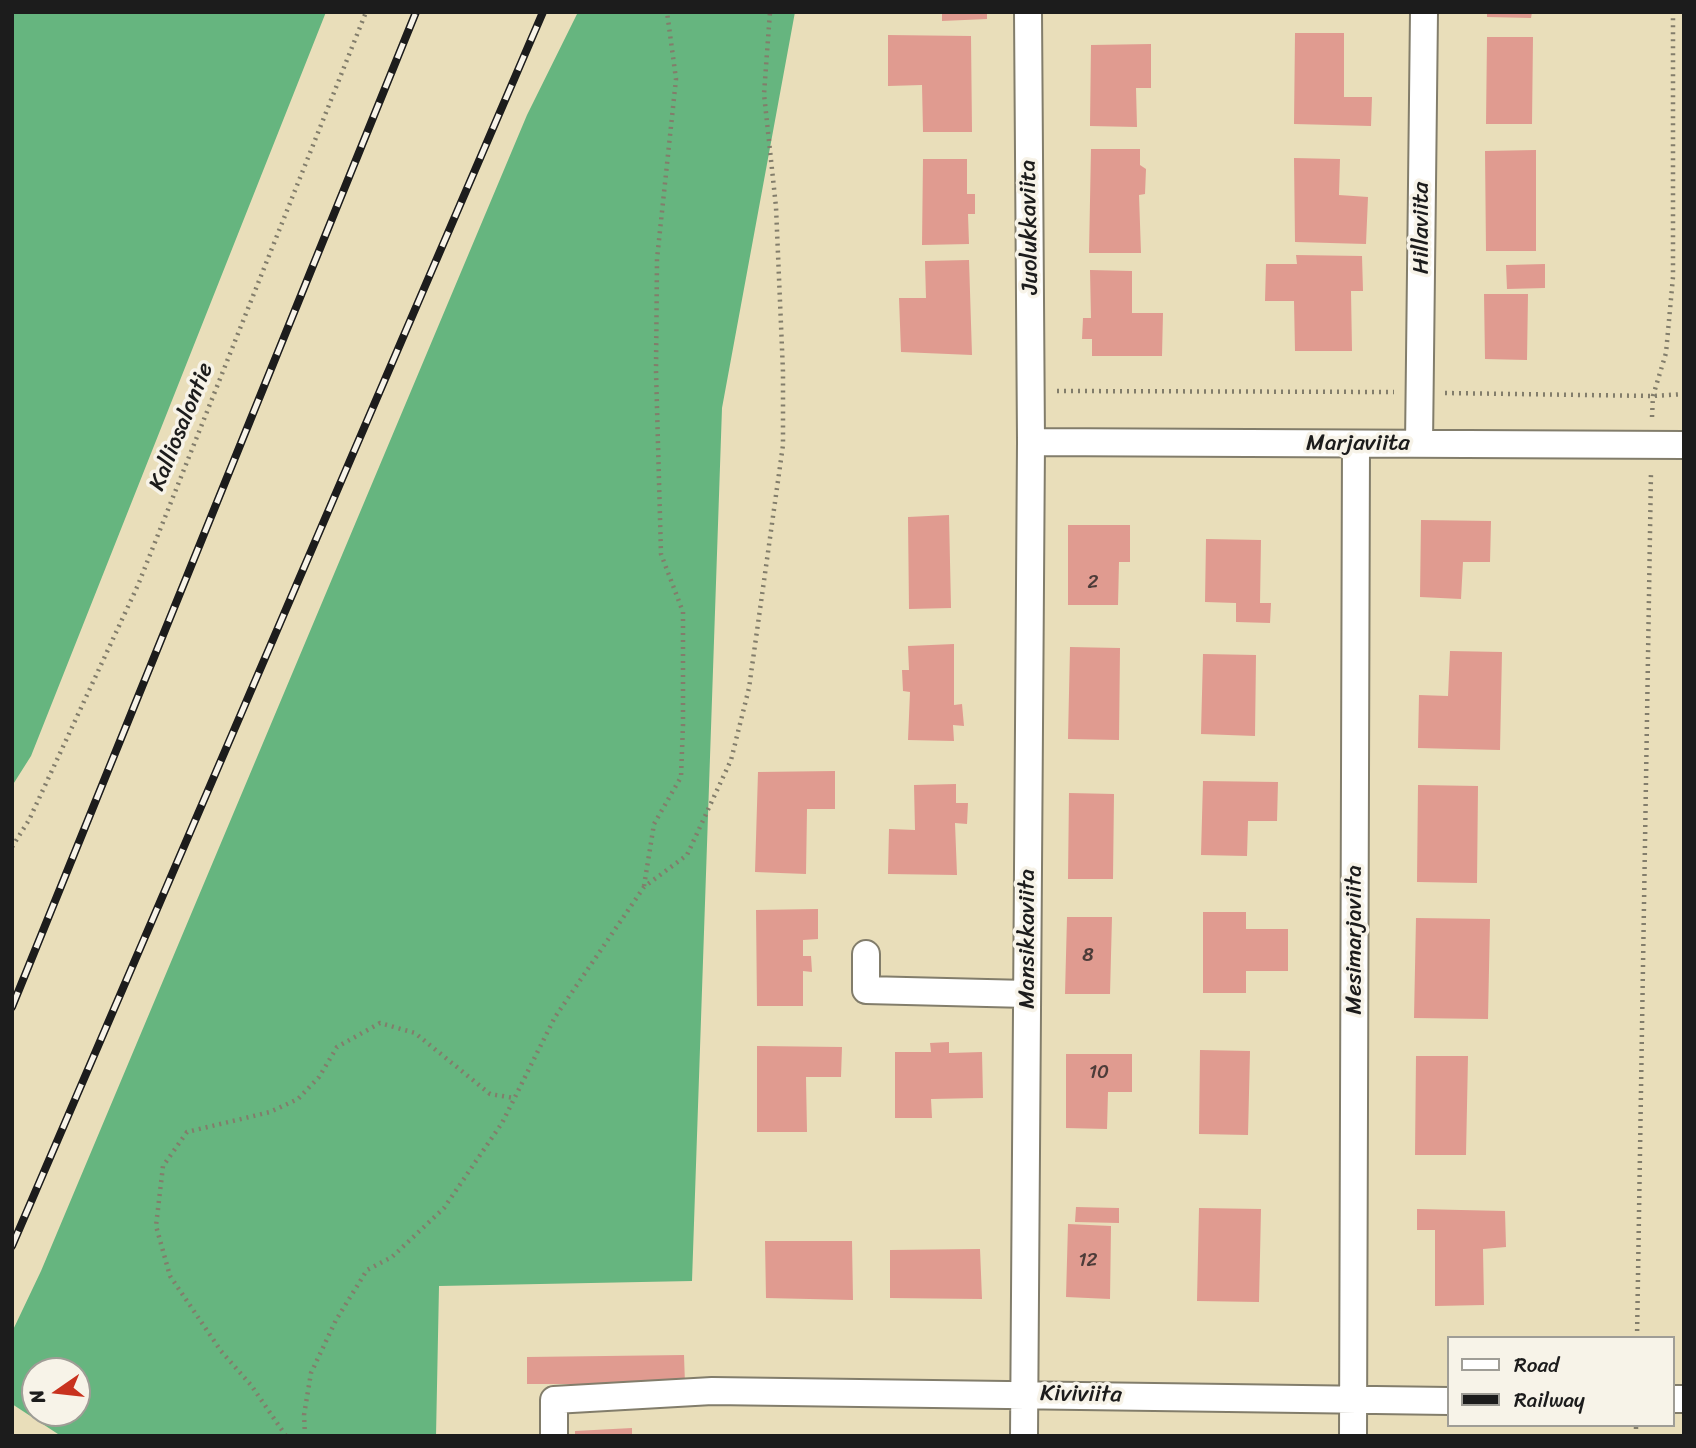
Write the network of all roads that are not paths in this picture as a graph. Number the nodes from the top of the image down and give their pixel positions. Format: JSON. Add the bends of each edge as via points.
{"nodes":[{"id":1,"x":1028,"y":12,"type":"edge"},
{"id":2,"x":1424,"y":12,"type":"edge"},
{"id":3,"x":1031,"y":442,"type":"junction"},
{"id":4,"x":1356,"y":444,"type":"junction"},
{"id":5,"x":1419,"y":444,"type":"junction"},
{"id":6,"x":1684,"y":445,"type":"edge"},
{"id":7,"x":866,"y":954,"type":"dead end"},
{"id":8,"x":1027,"y":994,"type":"junction"},
{"id":9,"x":1024,"y":1394,"type":"junction"},
{"id":10,"x":1353,"y":1401,"type":"junction"},
{"id":11,"x":1448,"y":1401,"type":"edge"},
{"id":12,"x":554,"y":1436,"type":"edge"},
{"id":13,"x":1024,"y":1436,"type":"edge"},
{"id":14,"x":1353,"y":1436,"type":"edge"}],
"edges":[{"from":1,"to":3,"type":"street","name":"Juolukkaviita"},
{"from":2,"to":5,"type":"street","name":"Hillaviita"},
{"from":3,"to":4,"type":"street","name":"Marjaviita"},
{"from":3,"to":8,"type":"street","name":"Mansikkaviita"},
{"from":4,"to":5,"type":"street","name":"Marjaviita"},
{"from":4,"to":10,"type":"street","name":"Mesimarjaviita"},
{"from":5,"to":6,"type":"street","name":"Marjaviita"},
{"from":7,"to":8,"type":"street","via":[[866,990]]},
{"from":8,"to":9,"type":"street","name":"Mansikkaviita"},
{"from":9,"to":10,"type":"street","name":"Kiviviita"},
{"from":9,"to":12,"type":"street","name":"Kiviviita","via":[[712,1391],[554,1401]]},
{"from":9,"to":13,"type":"street","name":"Mansikkaviita"},
{"from":10,"to":11,"type":"street","name":"Kiviviita"},
{"from":10,"to":14,"type":"street","name":"Mesimarjaviita"}]}
